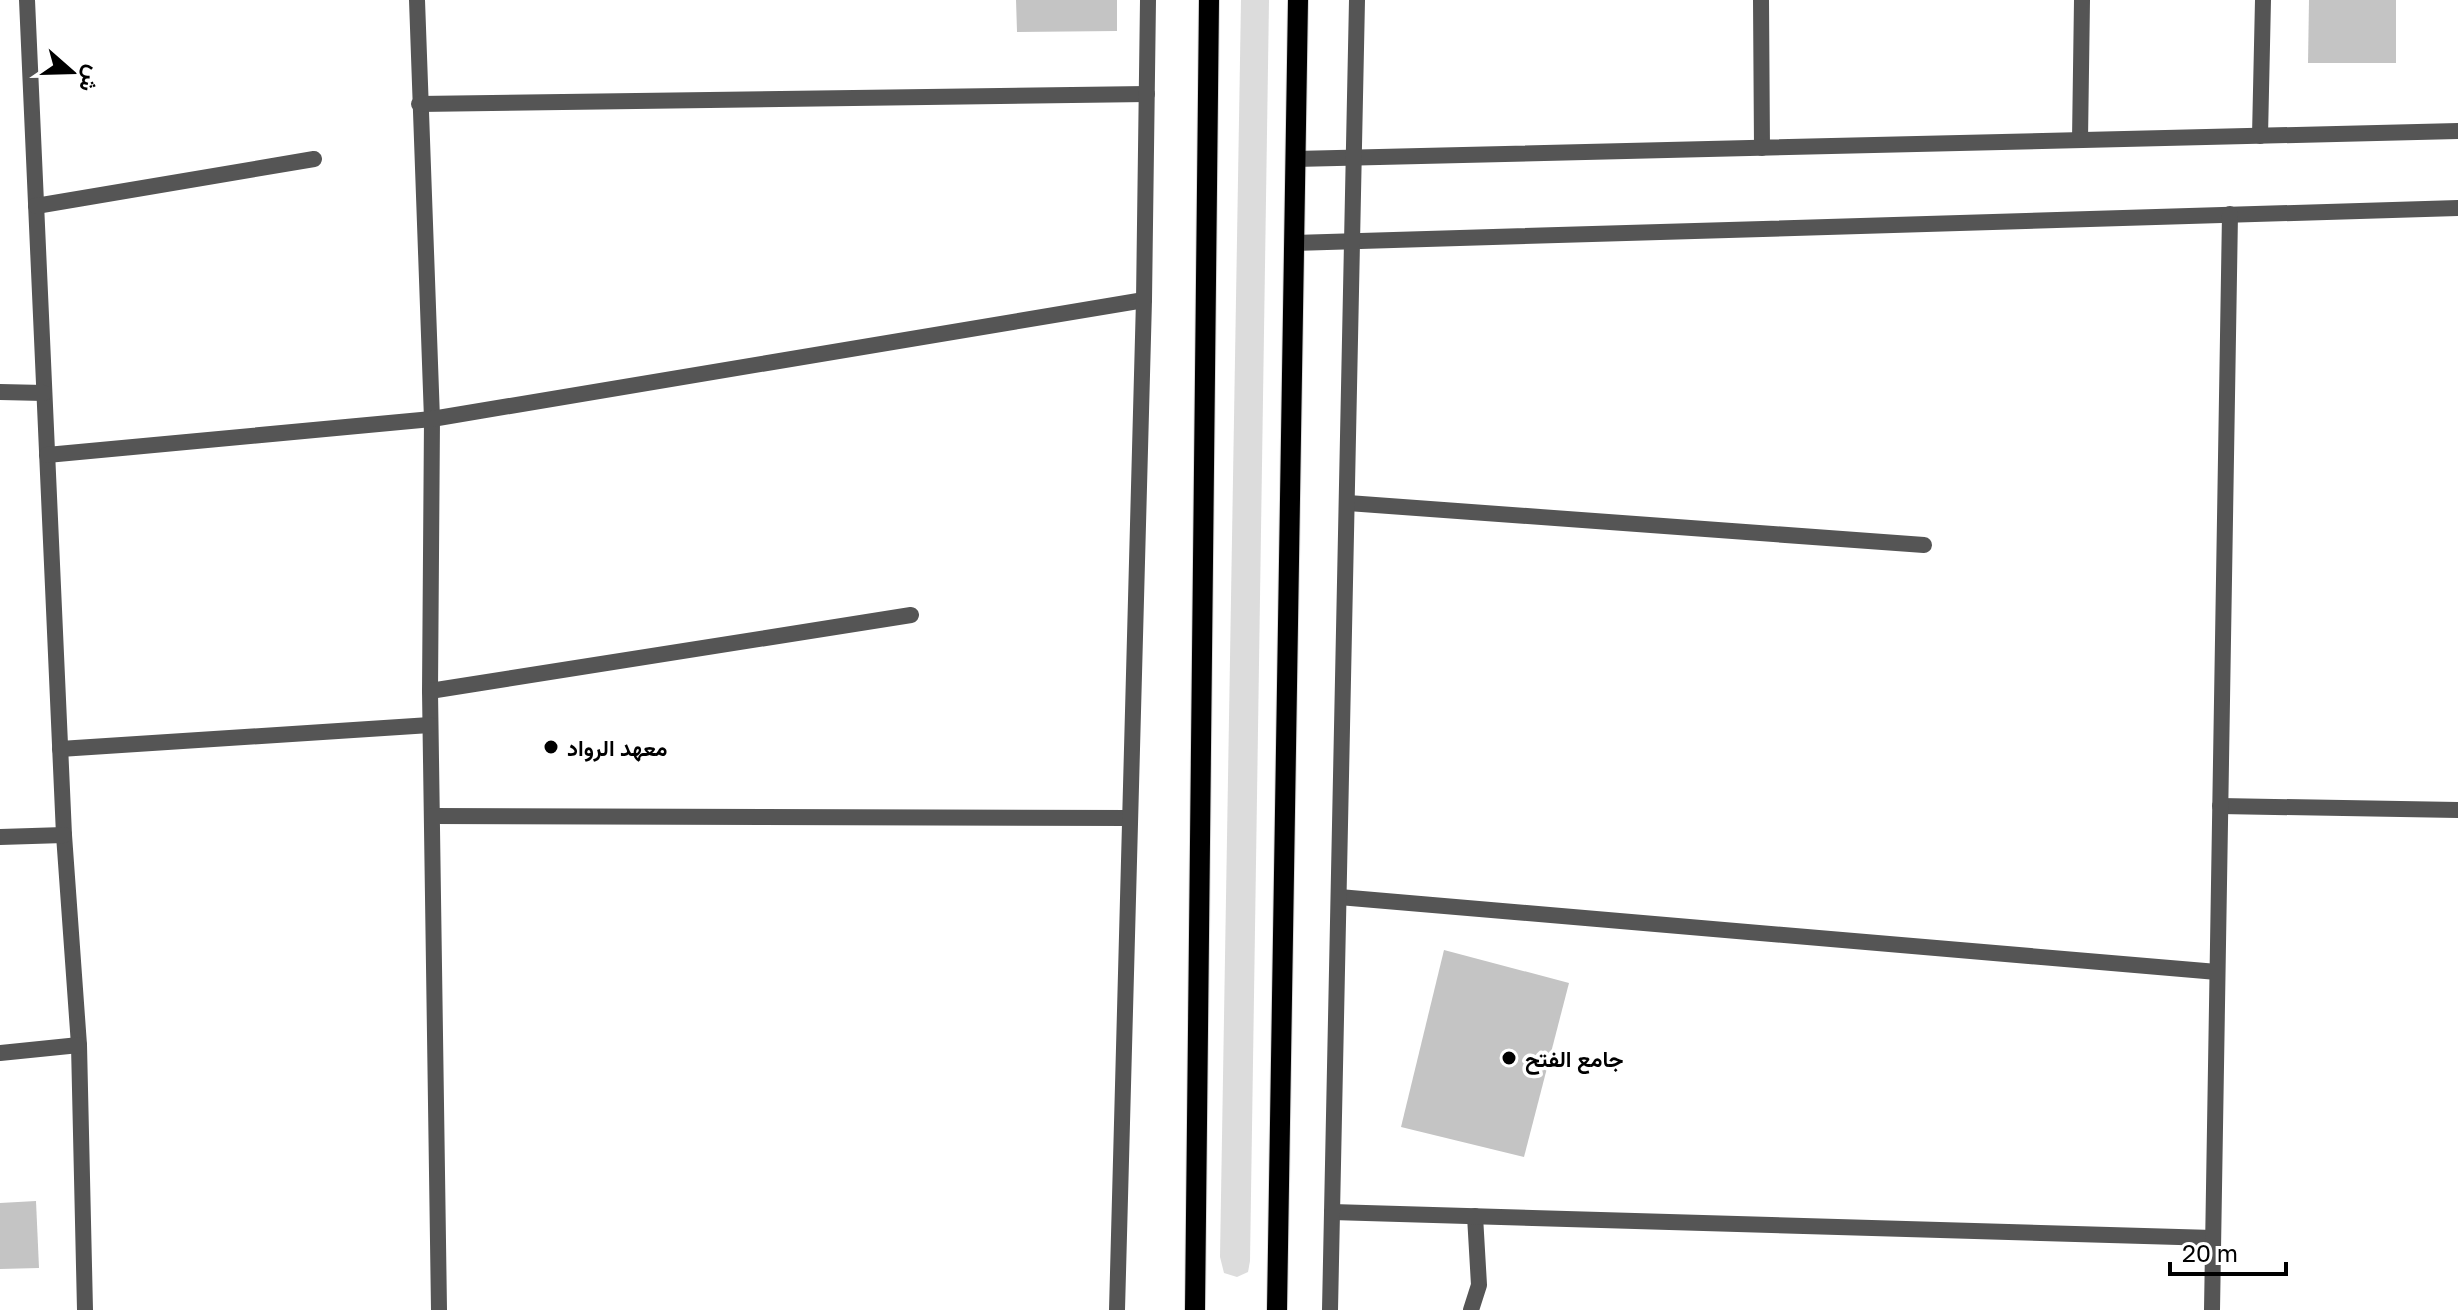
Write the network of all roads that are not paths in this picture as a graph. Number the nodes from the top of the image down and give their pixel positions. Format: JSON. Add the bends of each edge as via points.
{"nodes":[{"id":1,"x":27,"y":0,"type":"edge"},
{"id":2,"x":417,"y":0,"type":"edge"},
{"id":3,"x":1148,"y":0,"type":"edge"},
{"id":4,"x":1209,"y":0,"type":"edge"},
{"id":5,"x":1298,"y":0,"type":"edge"},
{"id":6,"x":1357,"y":0,"type":"edge"},
{"id":7,"x":1761,"y":0,"type":"edge"},
{"id":8,"x":2082,"y":0,"type":"edge"},
{"id":9,"x":2263,"y":0,"type":"edge"},
{"id":10,"x":1147,"y":94,"type":"junction"},
{"id":11,"x":419,"y":104,"type":"junction"},
{"id":12,"x":2458,"y":131,"type":"edge"},
{"id":13,"x":2260,"y":136,"type":"junction"},
{"id":14,"x":2080,"y":140,"type":"junction"},
{"id":15,"x":1762,"y":148,"type":"junction"},
{"id":16,"x":1355,"y":158,"type":"junction"},
{"id":17,"x":314,"y":159,"type":"dead end"},
{"id":18,"x":1295,"y":159,"type":"junction"},
{"id":19,"x":36,"y":206,"type":"junction"},
{"id":20,"x":2458,"y":208,"type":"edge"},
{"id":21,"x":2230,"y":214,"type":"junction"},
{"id":22,"x":1354,"y":241,"type":"junction"},
{"id":23,"x":1294,"y":243,"type":"junction"},
{"id":24,"x":1144,"y":300,"type":"junction"},
{"id":25,"x":0,"y":392,"type":"edge"},
{"id":26,"x":44,"y":393,"type":"junction"},
{"id":27,"x":432,"y":419,"type":"junction"},
{"id":28,"x":47,"y":455,"type":"junction"},
{"id":29,"x":1348,"y":503,"type":"junction"},
{"id":30,"x":1924,"y":545,"type":"dead end"},
{"id":31,"x":911,"y":615,"type":"dead end"},
{"id":32,"x":430,"y":691,"type":"junction"},
{"id":33,"x":430,"y":725,"type":"junction"},
{"id":34,"x":60,"y":749,"type":"junction"},
{"id":35,"x":2220,"y":806,"type":"junction"},
{"id":36,"x":2458,"y":810,"type":"edge"},
{"id":37,"x":432,"y":816,"type":"junction"},
{"id":38,"x":1130,"y":818,"type":"junction"},
{"id":39,"x":64,"y":835,"type":"junction"},
{"id":40,"x":0,"y":837,"type":"edge"},
{"id":41,"x":1339,"y":897,"type":"junction"},
{"id":42,"x":2217,"y":972,"type":"junction"},
{"id":43,"x":79,"y":1045,"type":"junction"},
{"id":44,"x":0,"y":1053,"type":"edge"},
{"id":45,"x":1332,"y":1212,"type":"junction"},
{"id":46,"x":1475,"y":1216,"type":"junction"},
{"id":47,"x":2213,"y":1238,"type":"junction"},
{"id":48,"x":85,"y":1310,"type":"edge"},
{"id":49,"x":439,"y":1310,"type":"edge"},
{"id":50,"x":1117,"y":1310,"type":"edge"},
{"id":51,"x":1195,"y":1310,"type":"edge"},
{"id":52,"x":1277,"y":1310,"type":"edge"},
{"id":53,"x":1330,"y":1310,"type":"edge"},
{"id":54,"x":1471,"y":1310,"type":"edge"},
{"id":55,"x":2212,"y":1310,"type":"edge"}],
"edges":[{"from":1,"to":19,"type":"street"},
{"from":2,"to":11,"type":"street"},
{"from":3,"to":10,"type":"street"},
{"from":4,"to":51,"type":"main road"},
{"from":5,"to":18,"type":"main road"},
{"from":6,"to":16,"type":"street"},
{"from":7,"to":15,"type":"street"},
{"from":8,"to":14,"type":"street"},
{"from":9,"to":13,"type":"street"},
{"from":10,"to":11,"type":"street"},
{"from":10,"to":24,"type":"street"},
{"from":11,"to":27,"type":"street"},
{"from":12,"to":13,"type":"street"},
{"from":13,"to":14,"type":"street"},
{"from":14,"to":15,"type":"street"},
{"from":15,"to":16,"type":"street"},
{"from":16,"to":18,"type":"street"},
{"from":16,"to":22,"type":"street"},
{"from":17,"to":19,"type":"street"},
{"from":18,"to":23,"type":"main road"},
{"from":19,"to":26,"type":"street"},
{"from":20,"to":21,"type":"street"},
{"from":21,"to":22,"type":"street"},
{"from":21,"to":35,"type":"street"},
{"from":22,"to":23,"type":"street"},
{"from":22,"to":29,"type":"street"},
{"from":23,"to":52,"type":"main road"},
{"from":24,"to":27,"type":"street"},
{"from":24,"to":38,"type":"street"},
{"from":25,"to":26,"type":"street"},
{"from":26,"to":28,"type":"street"},
{"from":27,"to":28,"type":"street"},
{"from":27,"to":32,"type":"street"},
{"from":28,"to":34,"type":"street"},
{"from":29,"to":30,"type":"street"},
{"from":29,"to":41,"type":"street"},
{"from":31,"to":32,"type":"street"},
{"from":32,"to":33,"type":"street"},
{"from":33,"to":34,"type":"street"},
{"from":33,"to":37,"type":"street"},
{"from":34,"to":39,"type":"street"},
{"from":35,"to":36,"type":"street"},
{"from":35,"to":42,"type":"street"},
{"from":37,"to":38,"type":"street"},
{"from":37,"to":49,"type":"street"},
{"from":38,"to":50,"type":"street"},
{"from":39,"to":40,"type":"street"},
{"from":39,"to":43,"type":"street"},
{"from":41,"to":42,"type":"street"},
{"from":41,"to":45,"type":"street"},
{"from":42,"to":47,"type":"street"},
{"from":43,"to":44,"type":"street"},
{"from":43,"to":48,"type":"street"},
{"from":45,"to":46,"type":"street"},
{"from":45,"to":53,"type":"street"},
{"from":46,"to":47,"type":"street"},
{"from":46,"to":54,"type":"street","via":[[1479,1285]]},
{"from":47,"to":55,"type":"street"}]}
